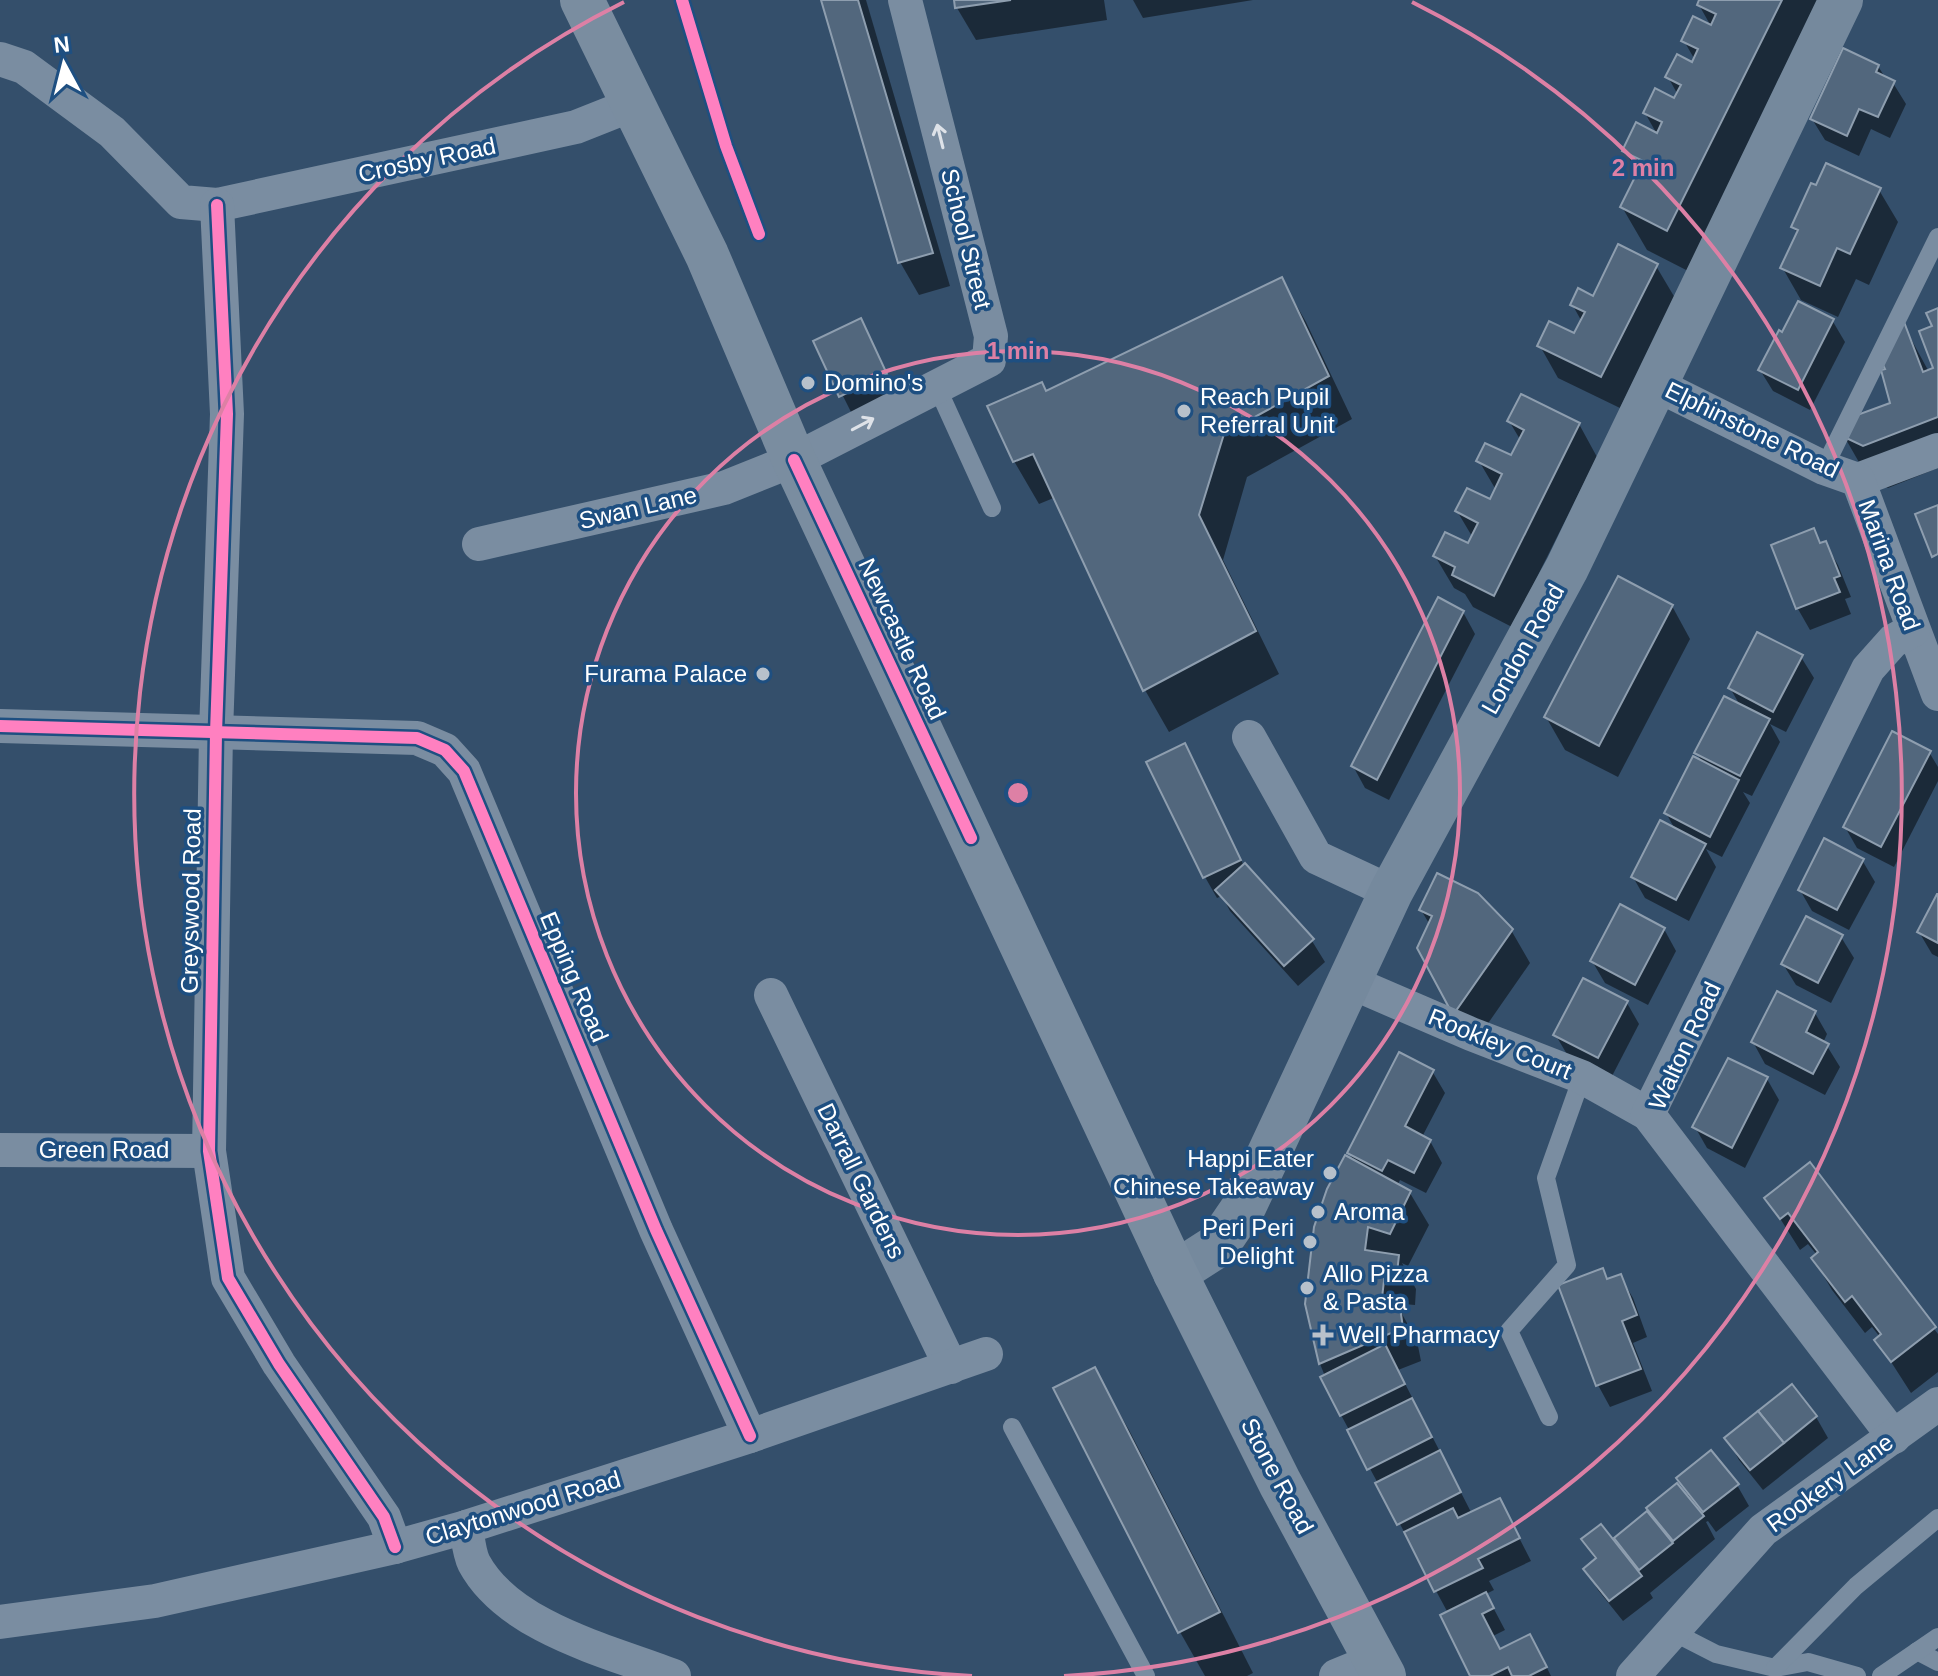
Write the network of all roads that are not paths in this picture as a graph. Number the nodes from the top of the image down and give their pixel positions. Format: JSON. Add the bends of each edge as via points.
{"nodes":[{"id":1,"x":582,"y":0,"type":"edge"},
{"id":2,"x":905,"y":0,"type":"edge"},
{"id":3,"x":1841,"y":0,"type":"edge"},
{"id":4,"x":0,"y":59,"type":"edge"},
{"id":5,"x":634,"y":104,"type":"junction"},
{"id":6,"x":217,"y":205,"type":"junction"},
{"id":7,"x":1938,"y":237,"type":"edge"},
{"id":8,"x":1938,"y":272,"type":"edge"},
{"id":9,"x":1917,"y":281,"type":"junction"},
{"id":10,"x":1655,"y":384,"type":"junction"},
{"id":11,"x":937,"y":387,"type":"junction"},
{"id":12,"x":1938,"y":450,"type":"edge"},
{"id":13,"x":794,"y":460,"type":"junction"},
{"id":14,"x":1824,"y":468,"type":"junction"},
{"id":15,"x":1858,"y":480,"type":"junction"},
{"id":16,"x":992,"y":508,"type":"dead end"},
{"id":17,"x":479,"y":544,"type":"dead end"},
{"id":18,"x":1913,"y":630,"type":"junction"},
{"id":19,"x":1938,"y":694,"type":"edge"},
{"id":20,"x":0,"y":726,"type":"edge"},
{"id":21,"x":216,"y":733,"type":"junction"},
{"id":22,"x":1249,"y":737,"type":"dead end"},
{"id":23,"x":1391,"y":892,"type":"junction"},
{"id":24,"x":1348,"y":981,"type":"junction"},
{"id":25,"x":771,"y":995,"type":"dead end"},
{"id":26,"x":1582,"y":1077,"type":"junction"},
{"id":27,"x":1648,"y":1114,"type":"junction"},
{"id":28,"x":0,"y":1150,"type":"edge"},
{"id":29,"x":209,"y":1151,"type":"junction"},
{"id":30,"x":1175,"y":1273,"type":"junction"},
{"id":31,"x":986,"y":1354,"type":"dead end"},
{"id":32,"x":951,"y":1367,"type":"junction"},
{"id":33,"x":1938,"y":1404,"type":"edge"},
{"id":34,"x":1549,"y":1417,"type":"dead end"},
{"id":35,"x":1012,"y":1427,"type":"dead end"},
{"id":36,"x":750,"y":1436,"type":"junction"},
{"id":37,"x":1894,"y":1437,"type":"junction"},
{"id":38,"x":1938,"y":1518,"type":"edge"},
{"id":39,"x":466,"y":1527,"type":"junction"},
{"id":40,"x":395,"y":1547,"type":"junction"},
{"id":41,"x":0,"y":1622,"type":"edge"},
{"id":42,"x":1673,"y":1632,"type":"junction"},
{"id":43,"x":1938,"y":1637,"type":"edge"},
{"id":44,"x":1917,"y":1651,"type":"junction"},
{"id":45,"x":1938,"y":1662,"type":"edge"},
{"id":46,"x":1775,"y":1668,"type":"junction"},
{"id":47,"x":1365,"y":1671,"type":"edge"},
{"id":48,"x":674,"y":1676,"type":"edge"},
{"id":49,"x":1146,"y":1676,"type":"edge"},
{"id":50,"x":1633,"y":1676,"type":"edge"},
{"id":51,"x":1857,"y":1676,"type":"edge"},
{"id":52,"x":1881,"y":1676,"type":"edge"}],
"edges":[{"from":1,"to":5,"type":"highway","name":"Newcastle Road"},
{"from":11,"to":2,"type":"street","name":"School Street","one_way":true,"via":[[989,360],[991,336]]},
{"from":3,"to":10,"type":"main road","name":"London Road"},
{"from":4,"to":6,"type":"street","via":[[24,67],[112,132],[181,202]]},
{"from":5,"to":6,"type":"street","name":"Crosby Road","via":[[576,127]]},
{"from":5,"to":13,"type":"highway","name":"Newcastle Road","via":[[707,255]]},
{"from":6,"to":21,"type":"street","name":"Greyswood Road","via":[[227,414]]},
{"from":7,"to":9,"type":"lane"},
{"from":8,"to":9,"type":"lane"},
{"from":9,"to":14,"type":"lane"},
{"from":10,"to":14,"type":"street","name":"Elphinstone Road"},
{"from":10,"to":23,"type":"main road","name":"London Road","via":[[1567,568]]},
{"from":13,"to":11,"type":"street","name":"School Street","one_way":true},
{"from":11,"to":16,"type":"lane"},
{"from":12,"to":15,"type":"street","name":"Elphinstone Road"},
{"from":13,"to":17,"type":"street","name":"Swan Lane","via":[[724,488]]},
{"from":13,"to":30,"type":"highway","name":"Newcastle Road"},
{"from":14,"to":15,"type":"street","name":"Elphinstone Road"},
{"from":15,"to":18,"type":"street","name":"Marina Road"},
{"from":18,"to":19,"type":"street","name":"Marina Road"},
{"from":18,"to":27,"type":"street","name":"Walton Road","via":[[1893,641],[1868,669]]},
{"from":20,"to":21,"type":"street","name":"Epping Road"},
{"from":21,"to":29,"type":"street","name":"Greyswood Road"},
{"from":21,"to":36,"type":"street","name":"Epping Road","via":[[417,738],[445,750],[464,771],[656,1230]]},
{"from":22,"to":23,"type":"street","via":[[1316,857]]},
{"from":23,"to":24,"type":"main road","name":"London Road"},
{"from":24,"to":26,"type":"street","name":"Rookley Court"},
{"from":24,"to":30,"type":"main road","name":"London Road","via":[[1245,1205],[1217,1246]]},
{"from":25,"to":32,"type":"street","name":"Darrall Gardens"},
{"from":26,"to":27,"type":"street","name":"Rookley Court"},
{"from":26,"to":34,"type":"lane","via":[[1546,1178],[1567,1265],[1509,1331]]},
{"from":27,"to":37,"type":"street","name":"Walton Road"},
{"from":28,"to":29,"type":"street","name":"Green Road"},
{"from":29,"to":40,"type":"street","name":"Greyswood Road","via":[[228,1278],[279,1364],[384,1517]]},
{"from":30,"to":47,"type":"highway","name":"Stone Road","via":[[1280,1483]]},
{"from":31,"to":32,"type":"street","name":"Claytonwood Road"},
{"from":32,"to":36,"type":"street","name":"Claytonwood Road"},
{"from":33,"to":37,"type":"street","name":"Rookery Lane"},
{"from":35,"to":49,"type":"lane"},
{"from":36,"to":39,"type":"street","name":"Claytonwood Road"},
{"from":37,"to":42,"type":"street","name":"Rookery Lane","via":[[1763,1530]]},
{"from":38,"to":46,"type":"lane","via":[[1856,1586]]},
{"from":39,"to":40,"type":"street","name":"Claytonwood Road"},
{"from":39,"to":48,"type":"street","via":[[473,1562],[495,1590],[539,1624]]},
{"from":40,"to":41,"type":"street","name":"Claytonwood Road","via":[[155,1601]]},
{"from":42,"to":46,"type":"lane","via":[[1716,1654]]},
{"from":42,"to":50,"type":"street","name":"Rookery Lane"},
{"from":43,"to":44,"type":"lane"},
{"from":44,"to":45,"type":"lane"},
{"from":44,"to":52,"type":"lane"},
{"from":46,"to":51,"type":"lane","via":[[1808,1662]]}]}
